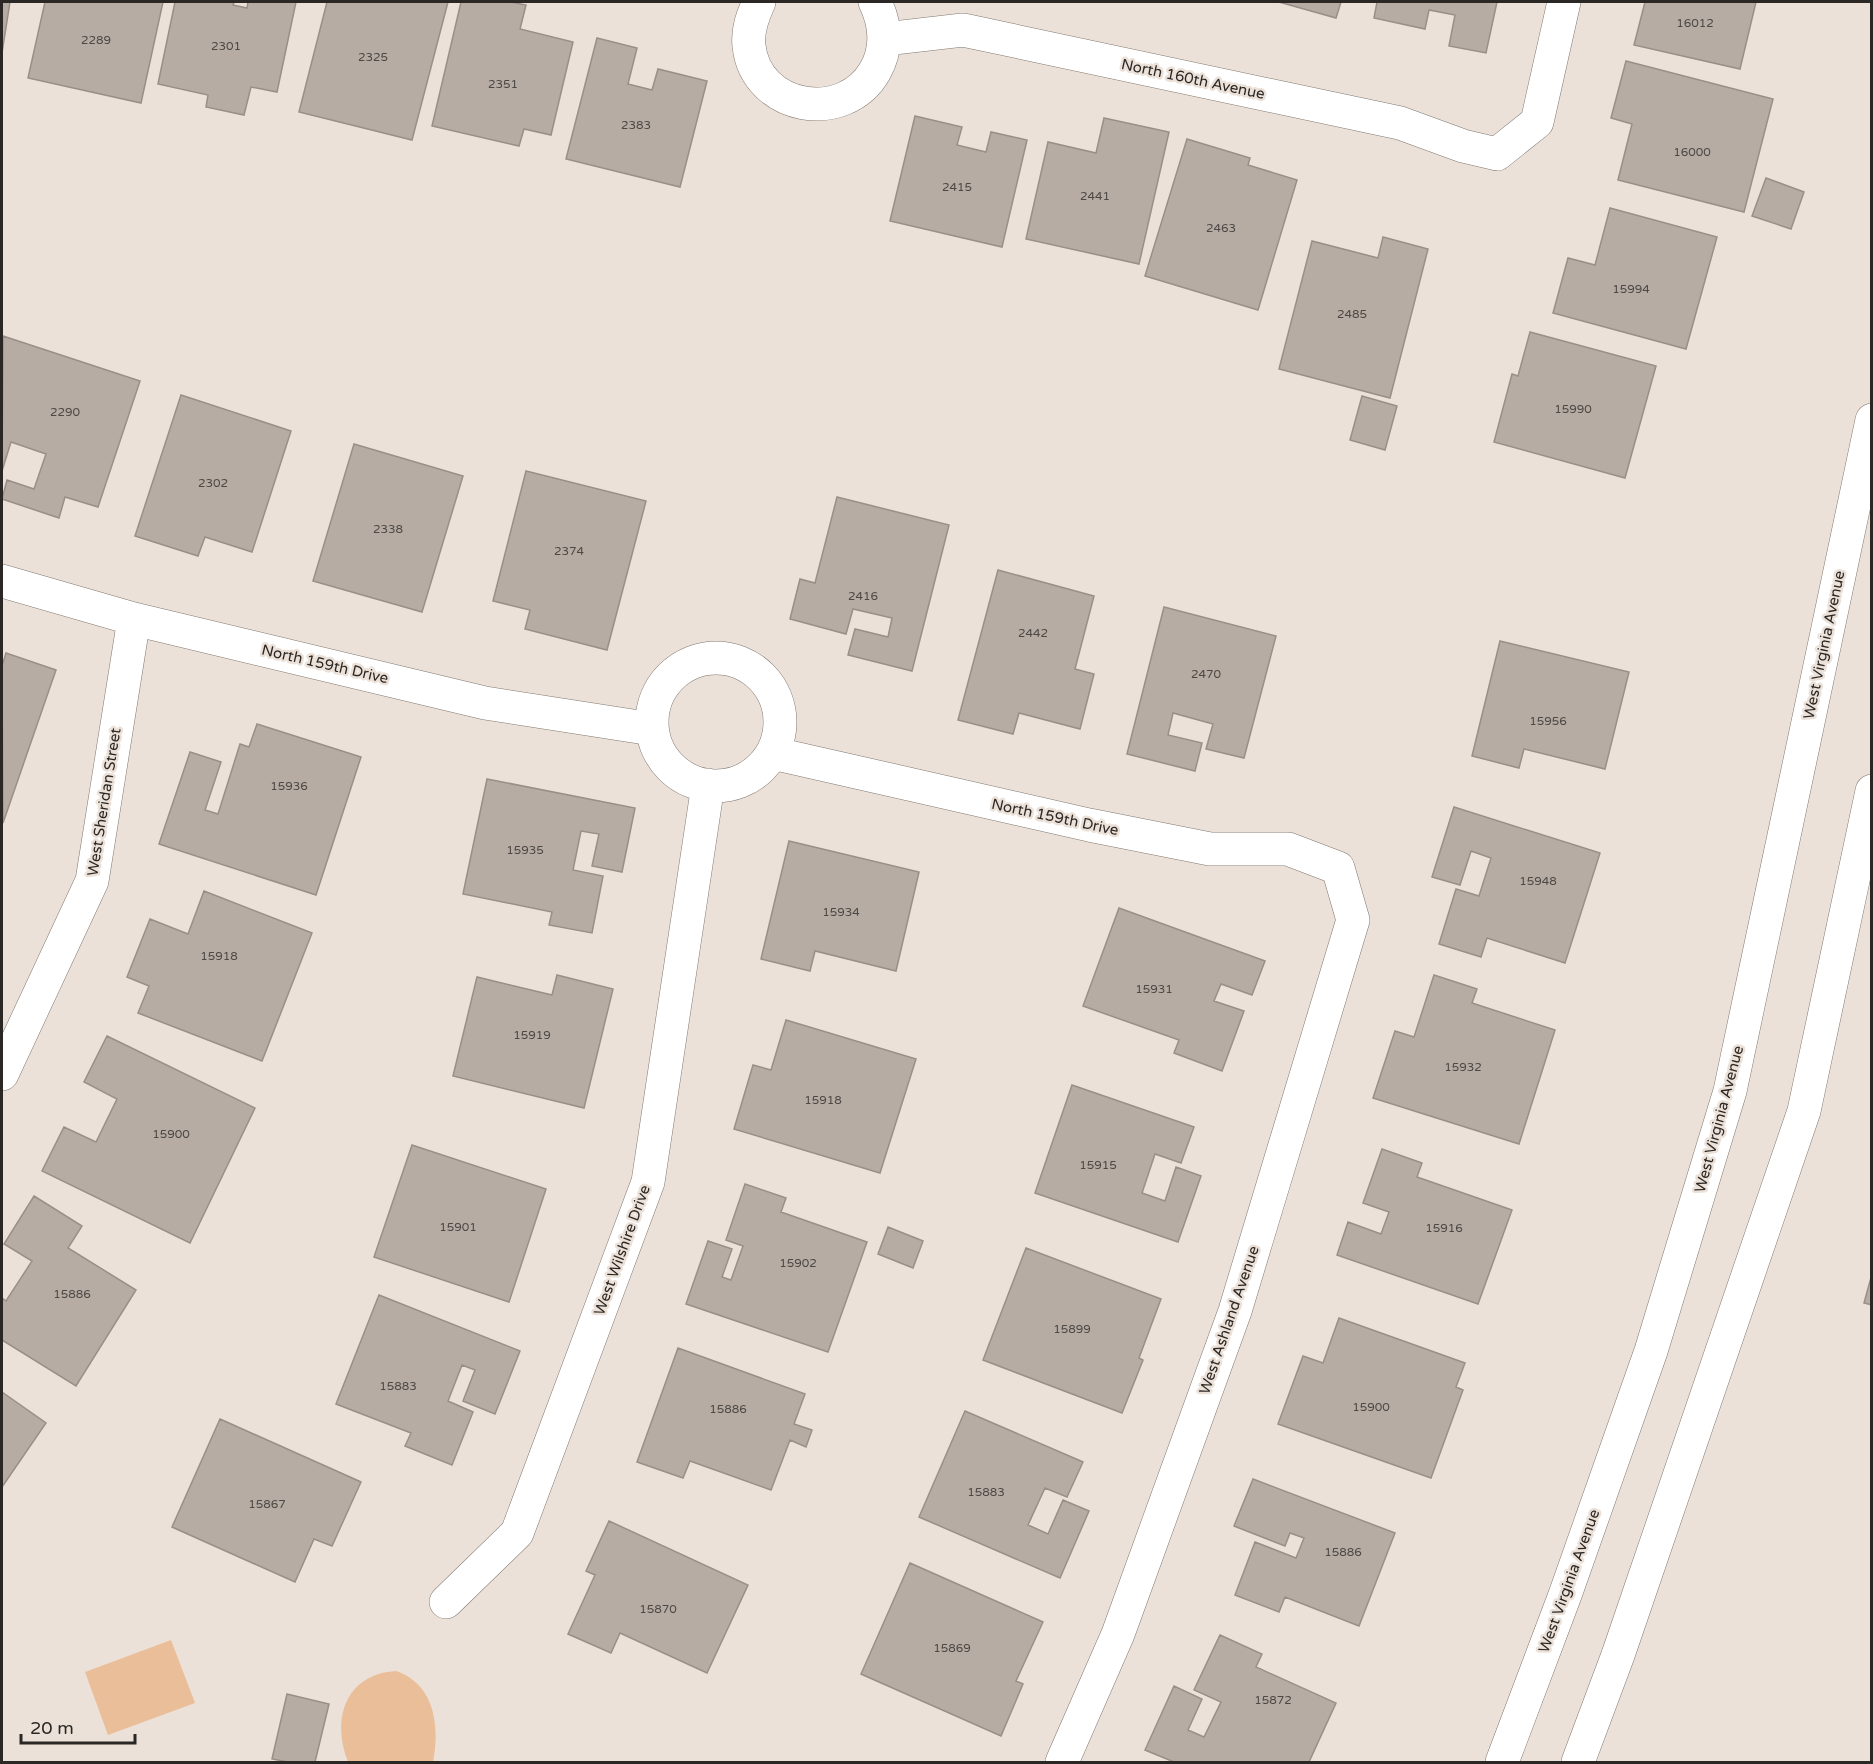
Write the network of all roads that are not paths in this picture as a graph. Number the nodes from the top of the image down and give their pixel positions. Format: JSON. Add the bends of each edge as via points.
{"nodes":[{"id":1,"x":759,"y":2,"type":"edge"},
{"id":2,"x":875,"y":2,"type":"edge"},
{"id":3,"x":1564,"y":2,"type":"edge"},
{"id":4,"x":885,"y":39,"type":"junction"},
{"id":5,"x":1872,"y":420,"type":"edge"},
{"id":6,"x":2,"y":581,"type":"edge"},
{"id":7,"x":134,"y":619,"type":"junction"},
{"id":8,"x":652,"y":729,"type":"junction"},
{"id":9,"x":772,"y":753,"type":"junction"},
{"id":10,"x":708,"y":785,"type":"junction"},
{"id":11,"x":1872,"y":790,"type":"edge"},
{"id":12,"x":1338,"y":868,"type":"joint"},
{"id":13,"x":2,"y":1074,"type":"edge"},
{"id":14,"x":446,"y":1602,"type":"dead end"},
{"id":15,"x":1062,"y":1762,"type":"edge"},
{"id":16,"x":1502,"y":1762,"type":"edge"},
{"id":17,"x":1578,"y":1762,"type":"edge"}],
"edges":[{"from":1,"to":4,"type":"street","via":[[751,23],[749,46],[756,68],[769,86],[787,99],[809,105],[831,104],[852,96],[869,81],[881,61]]},
{"from":2,"to":4,"type":"street"},
{"from":3,"to":4,"type":"street","name":"North 160th Avenue","via":[[1537,122],[1497,154],[1400,123],[963,30]]},
{"from":5,"to":16,"type":"street","name":"West Virginia Avenue","via":[[1730,1091],[1651,1351]]},
{"from":6,"to":7,"type":"street","name":"North 159th Drive"},
{"from":7,"to":8,"type":"street","name":"North 159th Drive","via":[[486,703]]},
{"from":7,"to":13,"type":"street","name":"West Sheridan Street","via":[[92,881]]},
{"from":8,"to":9,"type":"street","via":[[654,706],[677,671],[697,661],[718,657],[740,662],[759,674],[773,690],[780,711],[780,732]]},
{"from":8,"to":10,"type":"street","via":[[664,760],[691,781]]},
{"from":9,"to":10,"type":"street","via":[[745,779],[727,785]]},
{"from":9,"to":12,"type":"street","name":"North 159th Drive","via":[[1210,849],[1288,849]]},
{"from":10,"to":14,"type":"street","name":"West Wilshire Drive","via":[[648,1182],[517,1533]]},
{"from":11,"to":17,"type":"street","via":[[1804,1111]]},
{"from":12,"to":15,"type":"street","name":"West Ashland Avenue","via":[[1353,920],[1235,1311],[1118,1634]]}]}
